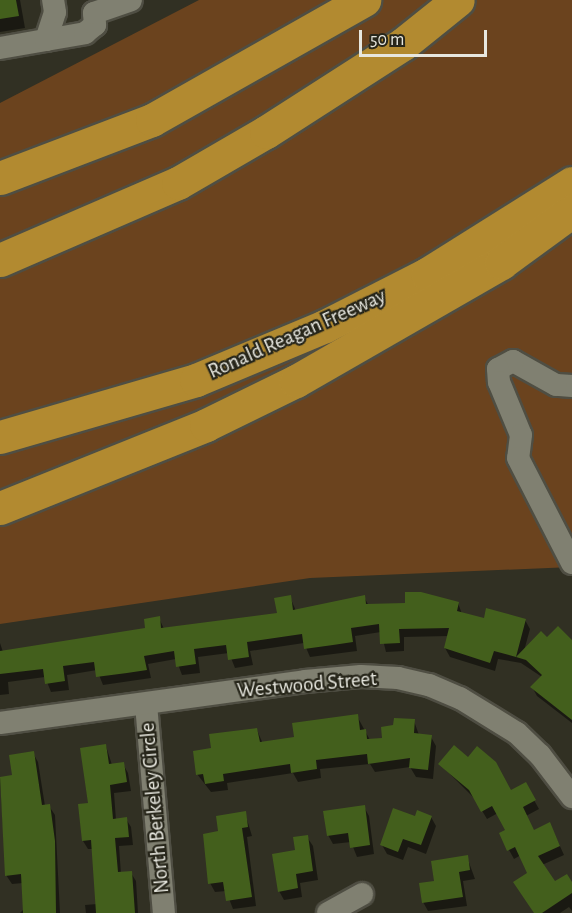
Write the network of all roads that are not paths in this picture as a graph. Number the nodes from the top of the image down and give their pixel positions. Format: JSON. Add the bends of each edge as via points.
{"nodes":[{"id":1,"x":53,"y":0,"type":"edge"},
{"id":2,"x":131,"y":0,"type":"edge"},
{"id":3,"x":364,"y":0,"type":"edge"},
{"id":4,"x":459,"y":0,"type":"edge"},
{"id":5,"x":46,"y":40,"type":"junction"},
{"id":6,"x":0,"y":48,"type":"edge"},
{"id":7,"x":0,"y":178,"type":"edge"},
{"id":8,"x":572,"y":183,"type":"edge"},
{"id":9,"x":572,"y":211,"type":"edge"},
{"id":10,"x":0,"y":260,"type":"edge"},
{"id":11,"x":572,"y":386,"type":"edge"},
{"id":12,"x":0,"y":437,"type":"edge"},
{"id":13,"x":0,"y":508,"type":"edge"},
{"id":14,"x":572,"y":563,"type":"edge"},
{"id":15,"x":146,"y":704,"type":"junction"},
{"id":16,"x":0,"y":723,"type":"edge"},
{"id":17,"x":570,"y":789,"type":"edge"},
{"id":18,"x":362,"y":894,"type":"dead end"},
{"id":19,"x":164,"y":913,"type":"edge"},
{"id":20,"x":328,"y":913,"type":"edge"}],
"edges":[{"from":1,"to":5,"type":"street","via":[[55,12]]},
{"from":2,"to":5,"type":"street","via":[[94,13],[95,25],[85,33]]},
{"from":3,"to":7,"type":"highway","via":[[152,120]]},
{"from":4,"to":10,"type":"highway","via":[[403,44],[178,183]]},
{"from":5,"to":6,"type":"street"},
{"from":8,"to":12,"type":"highway","name":"Ronald Reagan Freeway","via":[[427,274],[325,326],[196,380]]},
{"from":9,"to":13,"type":"highway","via":[[501,263],[296,381],[206,426]]},
{"from":11,"to":14,"type":"street","via":[[556,385],[513,361],[498,369],[499,382],[521,435],[518,458]]},
{"from":15,"to":16,"type":"street","name":"Westwood Street"},
{"from":15,"to":17,"type":"street","name":"Westwood Street","via":[[305,681],[361,676],[398,678],[460,698],[517,733]]},
{"from":15,"to":19,"type":"street","name":"North Berkeley Circle"},
{"from":18,"to":20,"type":"street"}]}
